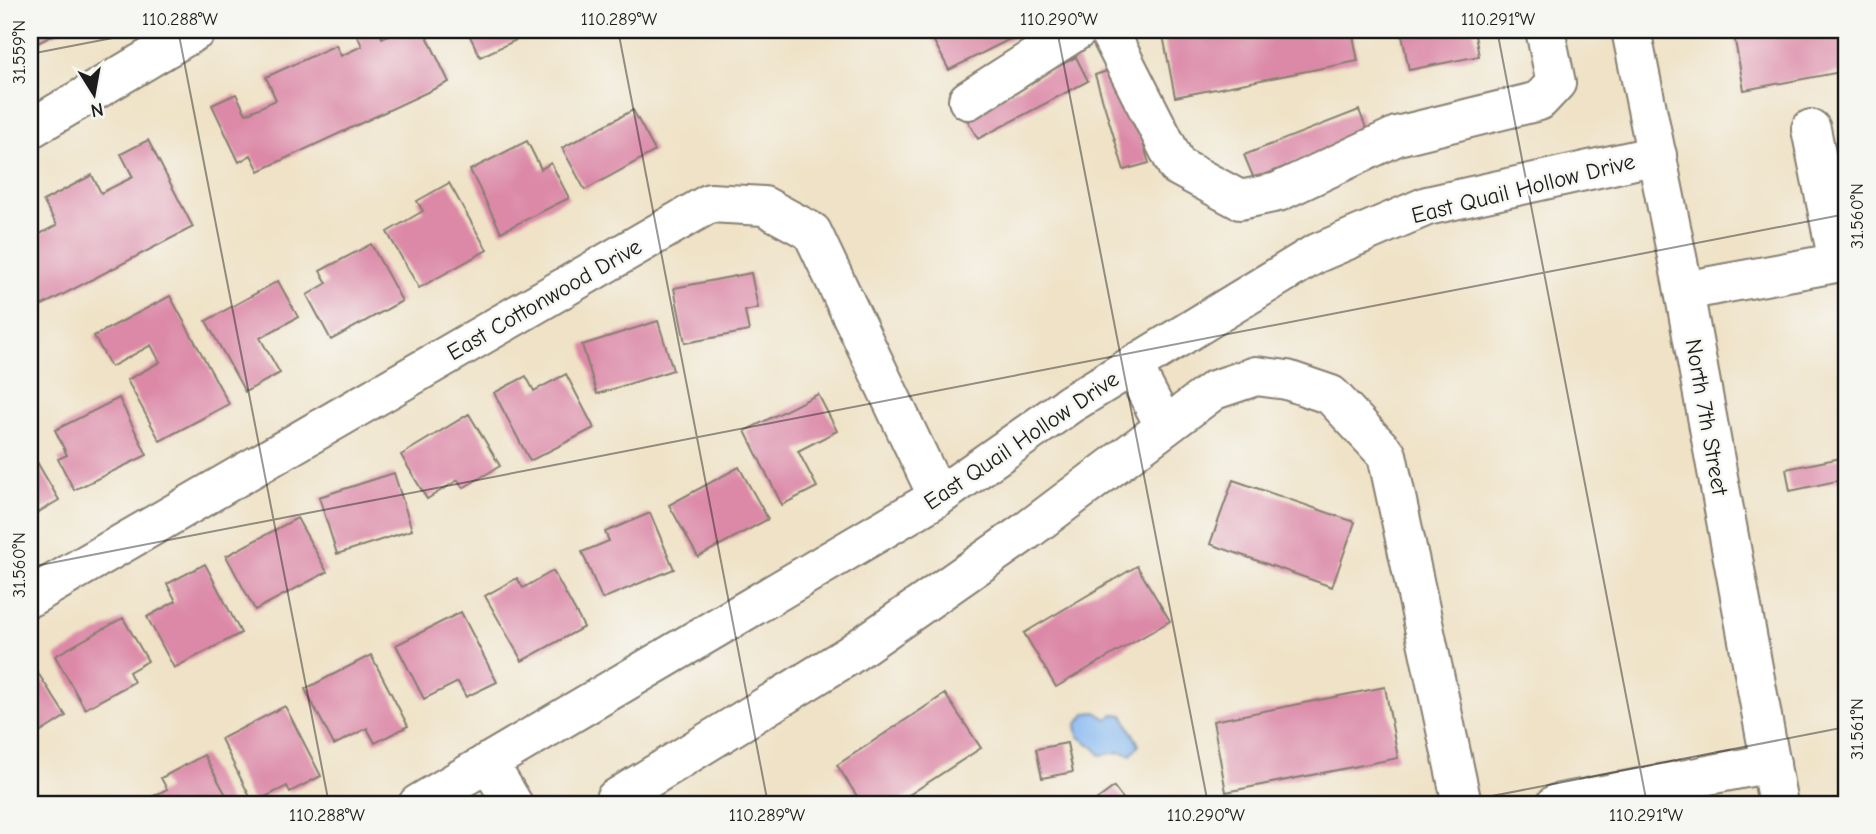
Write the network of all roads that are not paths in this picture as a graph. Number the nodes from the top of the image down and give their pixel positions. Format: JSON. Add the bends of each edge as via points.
{"nodes":[{"id":1,"x":197,"y":30,"type":"edge"},
{"id":2,"x":1078,"y":30,"type":"edge"},
{"id":3,"x":1108,"y":30,"type":"edge"},
{"id":4,"x":1545,"y":30,"type":"edge"},
{"id":5,"x":1631,"y":30,"type":"edge"},
{"id":6,"x":968,"y":100,"type":"dead end"},
{"id":7,"x":30,"y":129,"type":"edge"},
{"id":8,"x":1811,"y":129,"type":"dead end"},
{"id":9,"x":1657,"y":155,"type":"junction"},
{"id":10,"x":1842,"y":262,"type":"edge"},
{"id":11,"x":1684,"y":291,"type":"junction"},
{"id":12,"x":1133,"y":366,"type":"junction"},
{"id":13,"x":1165,"y":426,"type":"junction"},
{"id":14,"x":938,"y":497,"type":"junction"},
{"id":15,"x":30,"y":597,"type":"edge"},
{"id":16,"x":488,"y":762,"type":"junction"},
{"id":17,"x":1771,"y":763,"type":"junction"},
{"id":18,"x":418,"y":804,"type":"edge"},
{"id":19,"x":513,"y":804,"type":"edge"},
{"id":20,"x":615,"y":804,"type":"edge"},
{"id":21,"x":1462,"y":804,"type":"edge"},
{"id":22,"x":1556,"y":804,"type":"edge"},
{"id":23,"x":1778,"y":804,"type":"edge"}],
"edges":[{"from":1,"to":7,"type":"street"},
{"from":2,"to":6,"type":"street"},
{"from":3,"to":4,"type":"street","via":[[1177,166],[1240,200],[1278,191],[1397,136],[1539,101],[1556,83]]},
{"from":5,"to":9,"type":"street","name":"North 7th Street"},
{"from":8,"to":10,"type":"street"},
{"from":9,"to":11,"type":"street","name":"North 7th Street"},
{"from":9,"to":12,"type":"street","name":"East Quail Hollow Drive","via":[[1427,206],[1315,254]]},
{"from":10,"to":11,"type":"street"},
{"from":11,"to":17,"type":"street","name":"North 7th Street"},
{"from":12,"to":13,"type":"street"},
{"from":12,"to":14,"type":"street","name":"East Quail Hollow Drive","via":[[1070,404]]},
{"from":13,"to":20,"type":"street","via":[[1028,530],[848,656],[615,799]]},
{"from":13,"to":21,"type":"street","via":[[1213,390],[1256,376],[1287,380],[1331,395],[1387,455]]},
{"from":14,"to":15,"type":"street","name":"East Cottonwood Drive","via":[[812,232],[764,206],[710,203]]},
{"from":14,"to":16,"type":"street","name":"East Quail Hollow Drive"},
{"from":16,"to":18,"type":"street","name":"East Quail Hollow Drive"},
{"from":16,"to":19,"type":"street"},
{"from":17,"to":22,"type":"street"},
{"from":17,"to":23,"type":"street","name":"North 7th Street"}]}
